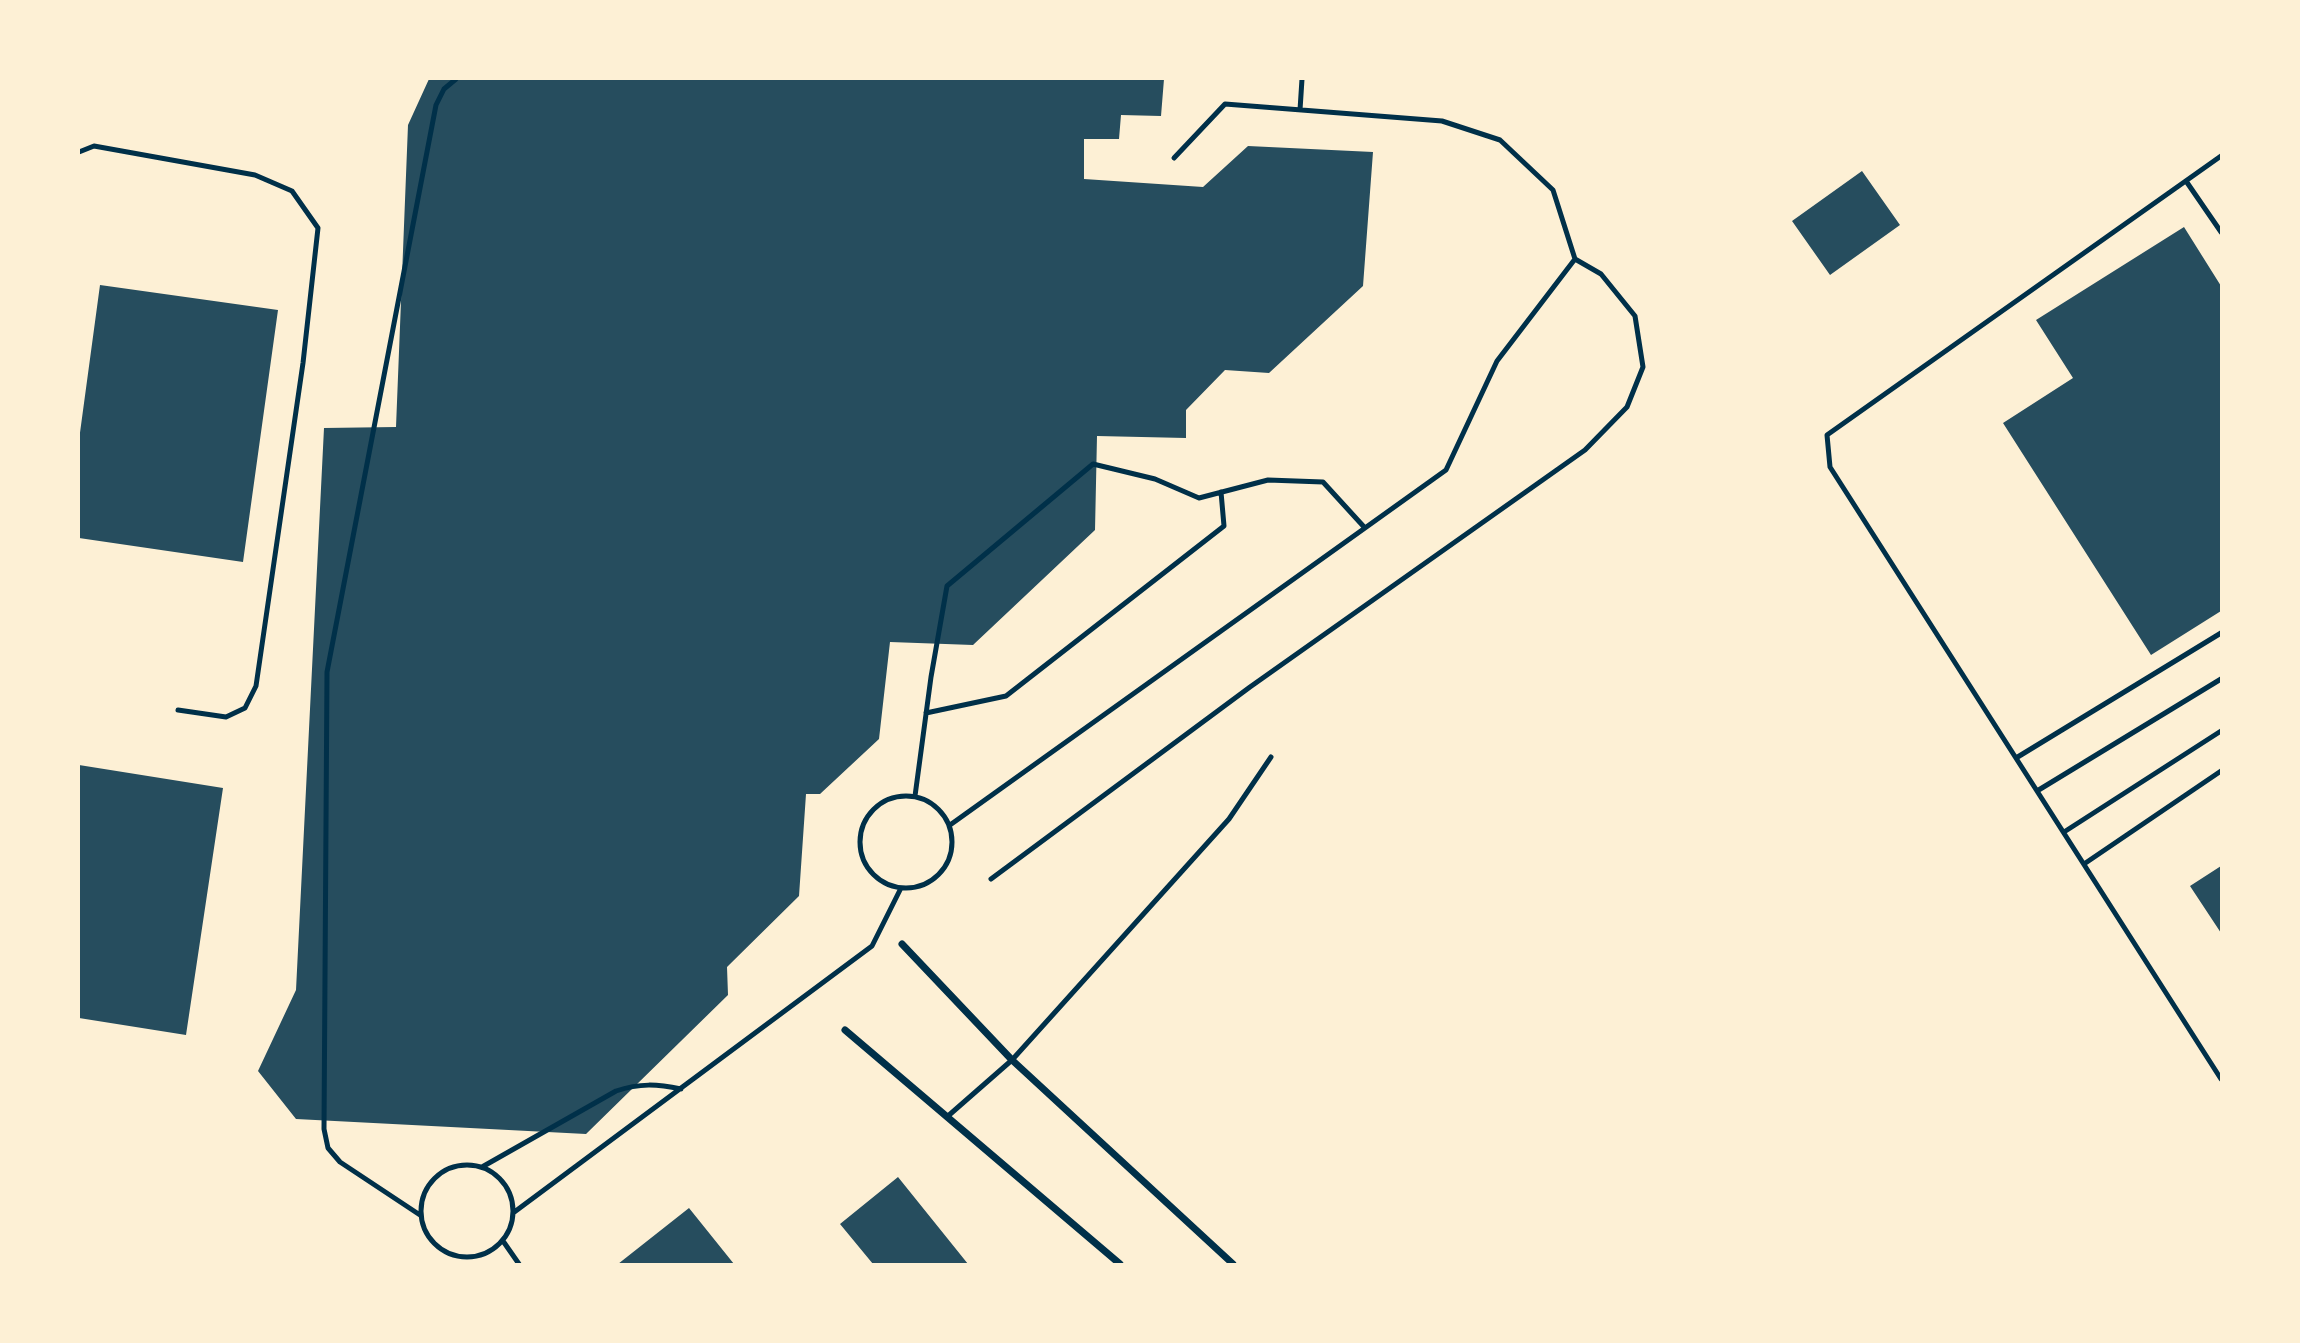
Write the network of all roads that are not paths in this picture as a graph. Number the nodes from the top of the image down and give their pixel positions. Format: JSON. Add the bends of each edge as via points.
{"nodes":[{"id":1,"x":456,"y":79,"type":"edge"},
{"id":2,"x":1302,"y":79,"type":"edge"},
{"id":3,"x":1300,"y":110,"type":"junction"},
{"id":4,"x":79,"y":152,"type":"edge"},
{"id":5,"x":2221,"y":156,"type":"edge"},
{"id":6,"x":1174,"y":158,"type":"dead end"},
{"id":7,"x":2186,"y":181,"type":"junction"},
{"id":8,"x":2221,"y":232,"type":"edge"},
{"id":9,"x":1575,"y":259,"type":"junction"},
{"id":10,"x":1222,"y":492,"type":"junction"},
{"id":11,"x":1365,"y":528,"type":"junction"},
{"id":12,"x":2221,"y":633,"type":"edge"},
{"id":13,"x":2221,"y":679,"type":"edge"},
{"id":14,"x":178,"y":710,"type":"dead end"},
{"id":15,"x":926,"y":713,"type":"junction"},
{"id":16,"x":2221,"y":731,"type":"edge"},
{"id":17,"x":1271,"y":757,"type":"dead end"},
{"id":18,"x":2016,"y":758,"type":"junction"},
{"id":19,"x":2221,"y":771,"type":"edge"},
{"id":20,"x":2037,"y":791,"type":"junction"},
{"id":21,"x":915,"y":796,"type":"junction"},
{"id":22,"x":950,"y":825,"type":"junction"},
{"id":23,"x":2064,"y":832,"type":"junction"},
{"id":24,"x":2084,"y":864,"type":"junction"},
{"id":25,"x":991,"y":879,"type":"dead end"},
{"id":26,"x":901,"y":888,"type":"junction"},
{"id":27,"x":902,"y":944,"type":"dead end"},
{"id":28,"x":845,"y":1030,"type":"dead end"},
{"id":29,"x":1012,"y":1060,"type":"junction"},
{"id":30,"x":2221,"y":1079,"type":"edge"},
{"id":31,"x":681,"y":1089,"type":"junction"},
{"id":32,"x":948,"y":1116,"type":"junction"},
{"id":33,"x":482,"y":1167,"type":"junction"},
{"id":34,"x":513,"y":1213,"type":"junction"},
{"id":35,"x":420,"y":1215,"type":"junction"},
{"id":36,"x":503,"y":1241,"type":"junction"},
{"id":37,"x":519,"y":1264,"type":"edge"},
{"id":38,"x":1120,"y":1264,"type":"edge"},
{"id":39,"x":1233,"y":1264,"type":"edge"}],
"edges":[{"from":1,"to":35,"type":"lane","via":[[443,89],[436,105],[327,672],[324,1129],[328,1148],[340,1162]]},
{"from":2,"to":3,"type":"lane"},
{"from":3,"to":6,"type":"lane","via":[[1224,104]]},
{"from":3,"to":9,"type":"lane","via":[[1442,121],[1500,140],[1553,190]]},
{"from":4,"to":14,"type":"lane","via":[[94,146],[255,175],[292,191],[318,228],[256,687],[245,708],[226,717]]},
{"from":5,"to":7,"type":"lane"},
{"from":7,"to":8,"type":"lane"},
{"from":7,"to":18,"type":"lane","via":[[1827,435],[1830,467]]},
{"from":9,"to":11,"type":"lane","via":[[1497,361],[1446,470]]},
{"from":9,"to":25,"type":"lane","via":[[1601,274],[1635,316],[1643,367],[1627,407],[1585,450],[1250,687]]},
{"from":10,"to":11,"type":"lane","via":[[1268,480],[1324,482]]},
{"from":10,"to":15,"type":"lane","via":[[1224,526],[1006,696]]},
{"from":10,"to":15,"type":"lane","via":[[1199,498],[1155,479],[1093,464],[947,586]]},
{"from":11,"to":22,"type":"lane"},
{"from":12,"to":18,"type":"lane"},
{"from":13,"to":20,"type":"lane"},
{"from":15,"to":21,"type":"lane"},
{"from":16,"to":23,"type":"lane"},
{"from":17,"to":29,"type":"lane","via":[[1229,819]]},
{"from":18,"to":20,"type":"lane"},
{"from":19,"to":24,"type":"lane"},
{"from":20,"to":23,"type":"lane"},
{"from":21,"to":22,"type":"lane","via":[[942,812]]},
{"from":21,"to":26,"type":"lane","via":[[884,801],[872,810],[860,836],[860,851],[875,876]]},
{"from":22,"to":26,"type":"lane","via":[[953,841],[942,871],[931,881]]},
{"from":23,"to":24,"type":"lane"},
{"from":24,"to":30,"type":"lane"},
{"from":26,"to":31,"type":"lane","via":[[872,946]]},
{"from":27,"to":29,"type":"street"},
{"from":28,"to":32,"type":"street"},
{"from":29,"to":32,"type":"lane"},
{"from":29,"to":39,"type":"street"},
{"from":31,"to":33,"type":"lane","via":[[654,1083],[616,1091]]},
{"from":31,"to":34,"type":"lane"},
{"from":32,"to":38,"type":"street"},
{"from":33,"to":34,"type":"lane","via":[[505,1185]]},
{"from":33,"to":35,"type":"lane","via":[[460,1166],[440,1174],[429,1184]]},
{"from":34,"to":36,"type":"lane"},
{"from":35,"to":36,"type":"lane","via":[[424,1230],[446,1253],[477,1256]]},
{"from":36,"to":37,"type":"lane"}]}
